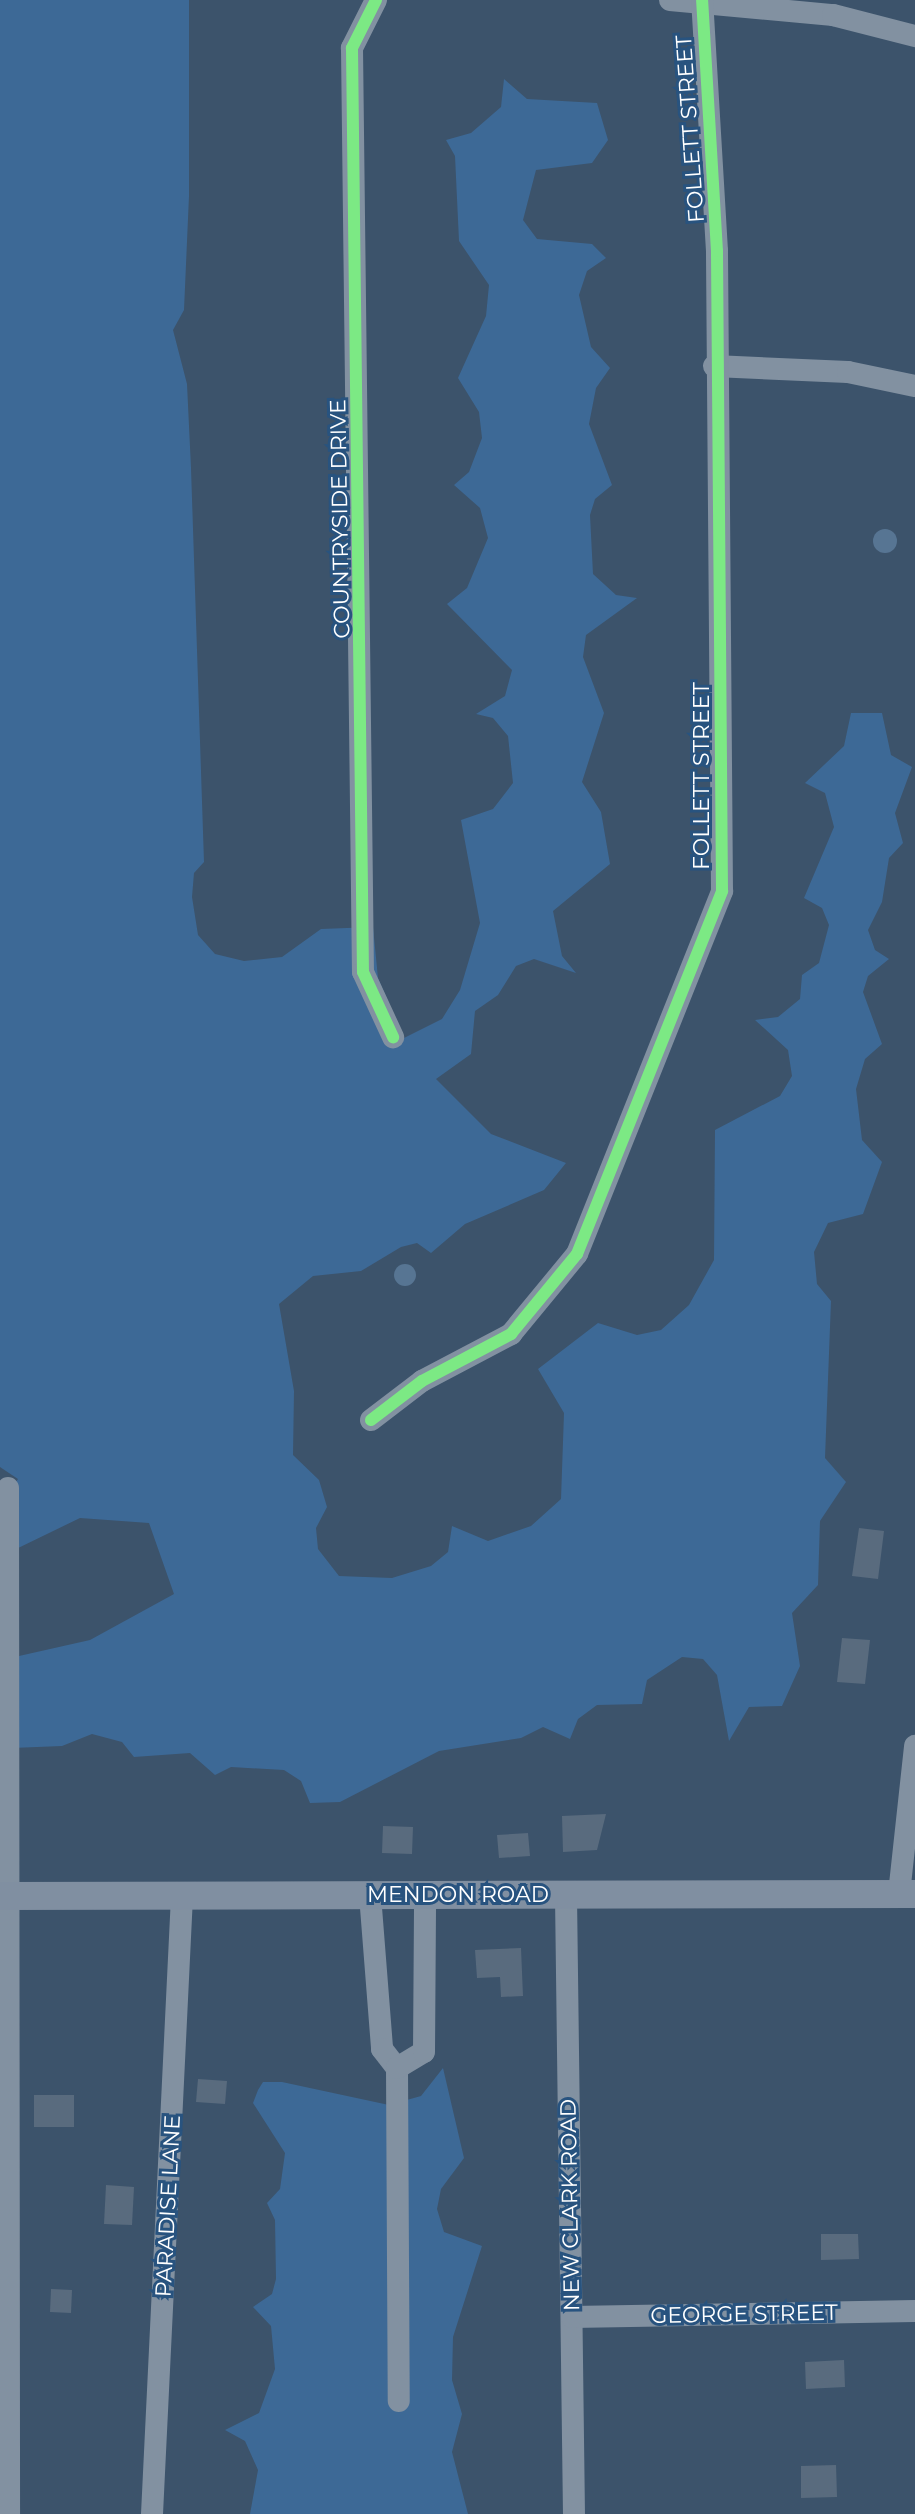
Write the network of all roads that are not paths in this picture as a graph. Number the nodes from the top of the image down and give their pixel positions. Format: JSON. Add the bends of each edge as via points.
{"nodes":[{"id":1,"x":376,"y":0,"type":"edge"},
{"id":2,"x":670,"y":0,"type":"edge"},
{"id":3,"x":702,"y":2,"type":"edge"},
{"id":4,"x":915,"y":36,"type":"edge"},
{"id":5,"x":714,"y":366,"type":"junction"},
{"id":6,"x":915,"y":386,"type":"edge"},
{"id":7,"x":393,"y":1037,"type":"dead end"},
{"id":8,"x":371,"y":1420,"type":"dead end"},
{"id":9,"x":8,"y":1488,"type":"dead end"},
{"id":10,"x":3,"y":1648,"type":"edge"},
{"id":11,"x":915,"y":1746,"type":"edge"},
{"id":12,"x":907,"y":1894,"type":"edge"},
{"id":13,"x":370,"y":1895,"type":"junction"},
{"id":14,"x":425,"y":1895,"type":"junction"},
{"id":15,"x":6,"y":1896,"type":"edge"},
{"id":16,"x":566,"y":1896,"type":"junction"},
{"id":17,"x":182,"y":1897,"type":"junction"},
{"id":18,"x":397,"y":2068,"type":"junction"},
{"id":19,"x":5,"y":2211,"type":"edge"},
{"id":20,"x":915,"y":2311,"type":"edge"},
{"id":21,"x":572,"y":2317,"type":"junction"},
{"id":22,"x":399,"y":2401,"type":"dead end"},
{"id":23,"x":9,"y":2514,"type":"edge"},
{"id":24,"x":152,"y":2514,"type":"edge"},
{"id":25,"x":574,"y":2514,"type":"edge"}],
"edges":[{"from":1,"to":7,"type":"street","name":"COUNTRYSIDE DRIVE","via":[[352,48],[363,972]]},
{"from":2,"to":3,"type":"street"},
{"from":3,"to":4,"type":"street","via":[[833,15]]},
{"from":3,"to":5,"type":"street","name":"FOLLETT STREET","via":[[717,251]]},
{"from":5,"to":6,"type":"street","via":[[848,372]]},
{"from":5,"to":8,"type":"street","name":"FOLLETT STREET","via":[[722,529],[722,891],[577,1254],[511,1334],[422,1381]]},
{"from":9,"to":10,"type":"street"},
{"from":10,"to":15,"type":"street"},
{"from":11,"to":12,"type":"street"},
{"from":12,"to":16,"type":"main road","name":"MENDON ROAD"},
{"from":13,"to":14,"type":"main road","name":"MENDON ROAD"},
{"from":13,"to":17,"type":"main road","name":"MENDON ROAD"},
{"from":13,"to":18,"type":"street","via":[[382,2049]]},
{"from":14,"to":16,"type":"main road","name":"MENDON ROAD"},
{"from":14,"to":18,"type":"street","via":[[424,2052]]},
{"from":15,"to":17,"type":"main road","name":"MENDON ROAD"},
{"from":15,"to":19,"type":"street"},
{"from":16,"to":21,"type":"street","name":"NEW CLARK ROAD"},
{"from":17,"to":24,"type":"street","name":"PARADISE LANE"},
{"from":18,"to":22,"type":"street"},
{"from":19,"to":23,"type":"street"},
{"from":20,"to":21,"type":"street","name":"GEORGE STREET"},
{"from":21,"to":25,"type":"street","name":"NEW CLARK ROAD"}]}
